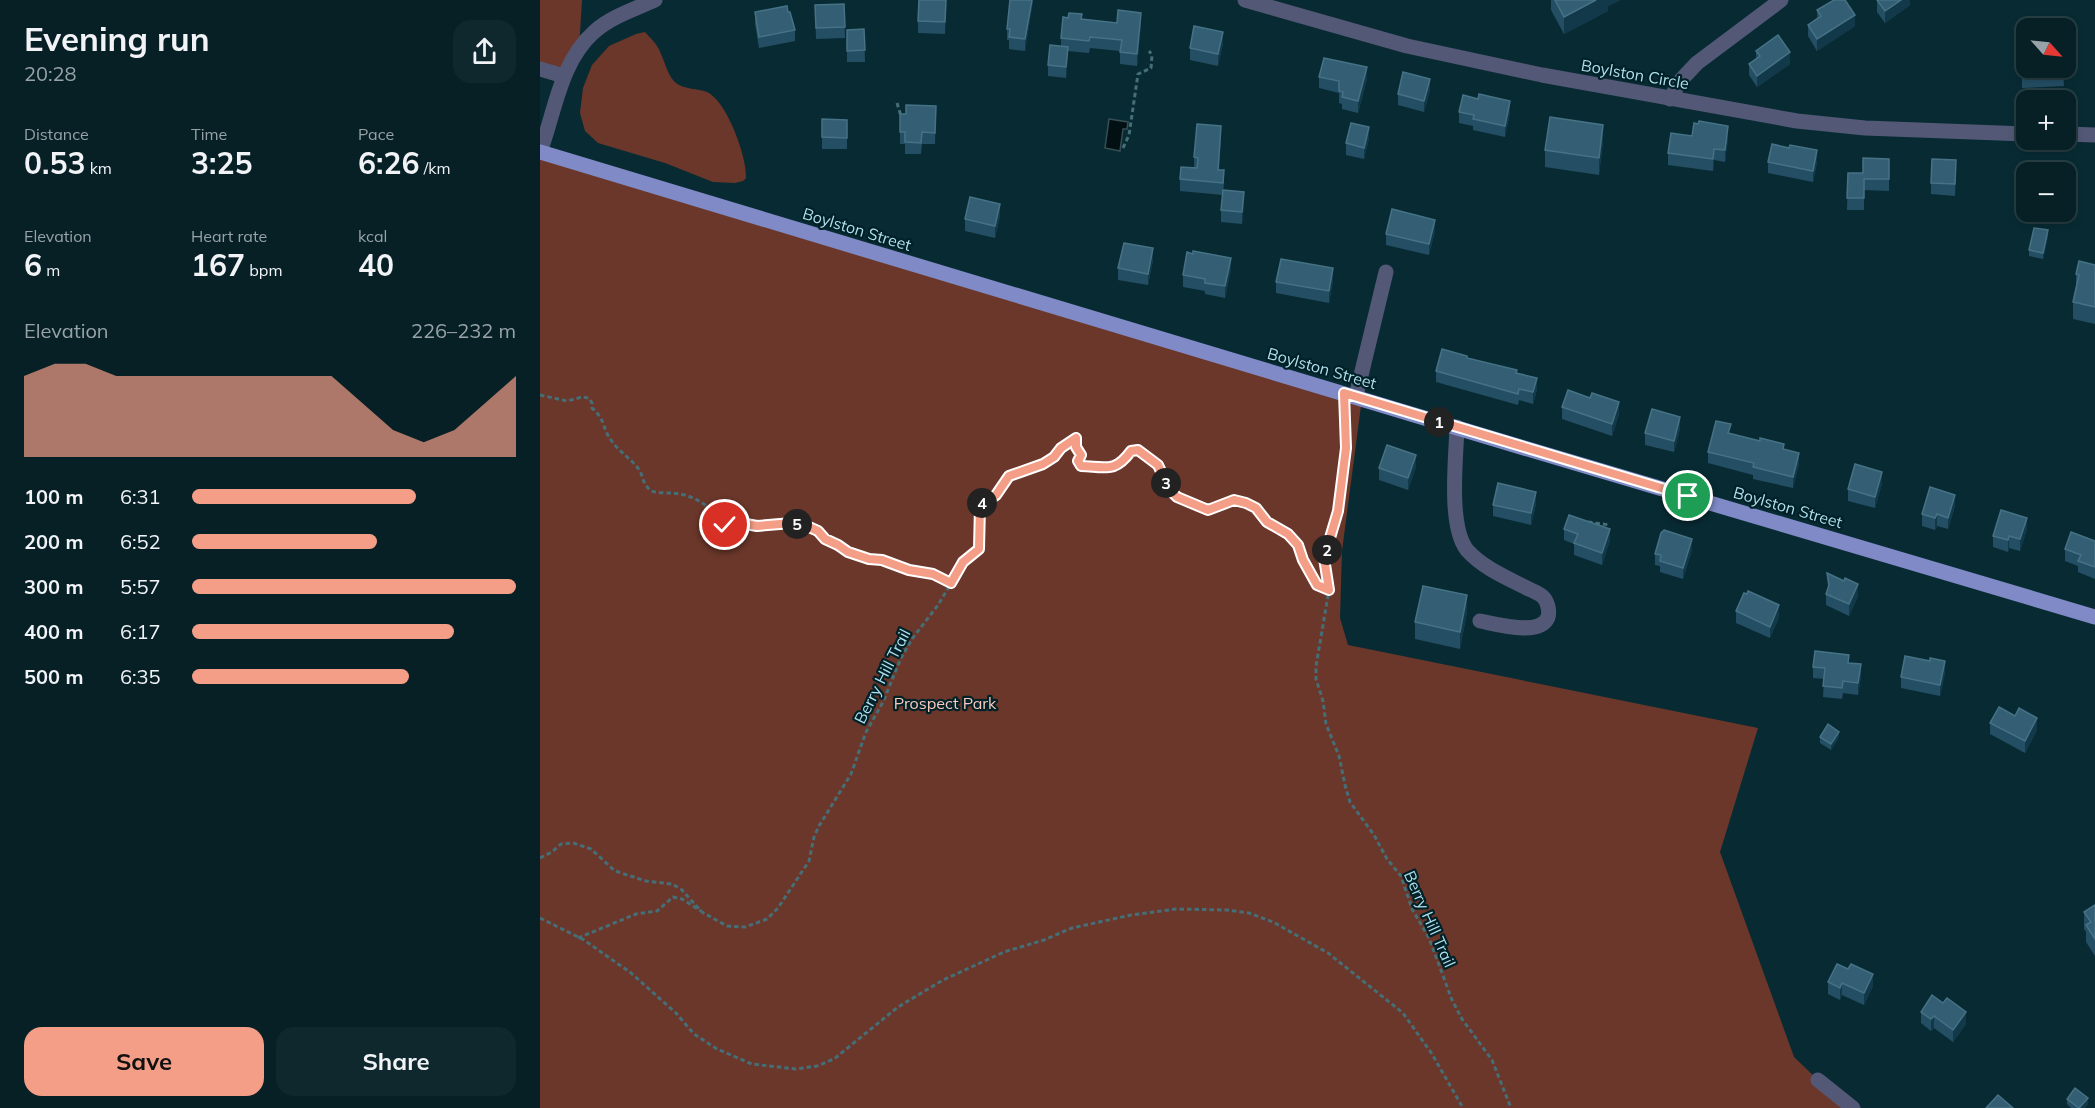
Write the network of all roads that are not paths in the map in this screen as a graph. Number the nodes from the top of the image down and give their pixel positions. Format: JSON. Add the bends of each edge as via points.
{"nodes":[{"id":1,"x":655,"y":0,"type":"edge"},
{"id":2,"x":1245,"y":0,"type":"edge"},
{"id":3,"x":1781,"y":0,"type":"edge"},
{"id":4,"x":540,"y":69,"type":"edge"},
{"id":5,"x":564,"y":76,"type":"junction"},
{"id":6,"x":1670,"y":99,"type":"junction"},
{"id":7,"x":2016,"y":134,"type":"edge"},
{"id":8,"x":2076,"y":134,"type":"edge"},
{"id":9,"x":2095,"y":135,"type":"edge"},
{"id":10,"x":540,"y":152,"type":"edge"},
{"id":11,"x":1386,"y":272,"type":"dead end"},
{"id":12,"x":1350,"y":395,"type":"junction"},
{"id":13,"x":1457,"y":427,"type":"junction"},
{"id":14,"x":2095,"y":617,"type":"edge"},
{"id":15,"x":1480,"y":621,"type":"dead end"},
{"id":16,"x":1818,"y":1080,"type":"dead end"},
{"id":17,"x":1853,"y":1108,"type":"edge"}],
"edges":[{"from":1,"to":5,"type":"street","via":[[593,32]]},
{"from":2,"to":6,"type":"street","name":"Boylston Circle","via":[[1407,46]]},
{"from":3,"to":6,"type":"street","via":[[1697,63]]},
{"from":4,"to":5,"type":"street"},
{"from":5,"to":10,"type":"street"},
{"from":6,"to":7,"type":"street","name":"Boylston Circle","via":[[1797,121],[1865,128]]},
{"from":8,"to":9,"type":"street"},
{"from":10,"to":12,"type":"main road","name":"Boylston Street"},
{"from":11,"to":12,"type":"street"},
{"from":12,"to":13,"type":"main road","name":"Boylston Street"},
{"from":13,"to":14,"type":"main road","name":"Boylston Street"},
{"from":13,"to":15,"type":"street","via":[[1456,527],[1466,548],[1481,563],[1542,596],[1549,616],[1543,625],[1531,629]]},
{"from":16,"to":17,"type":"street"}]}
